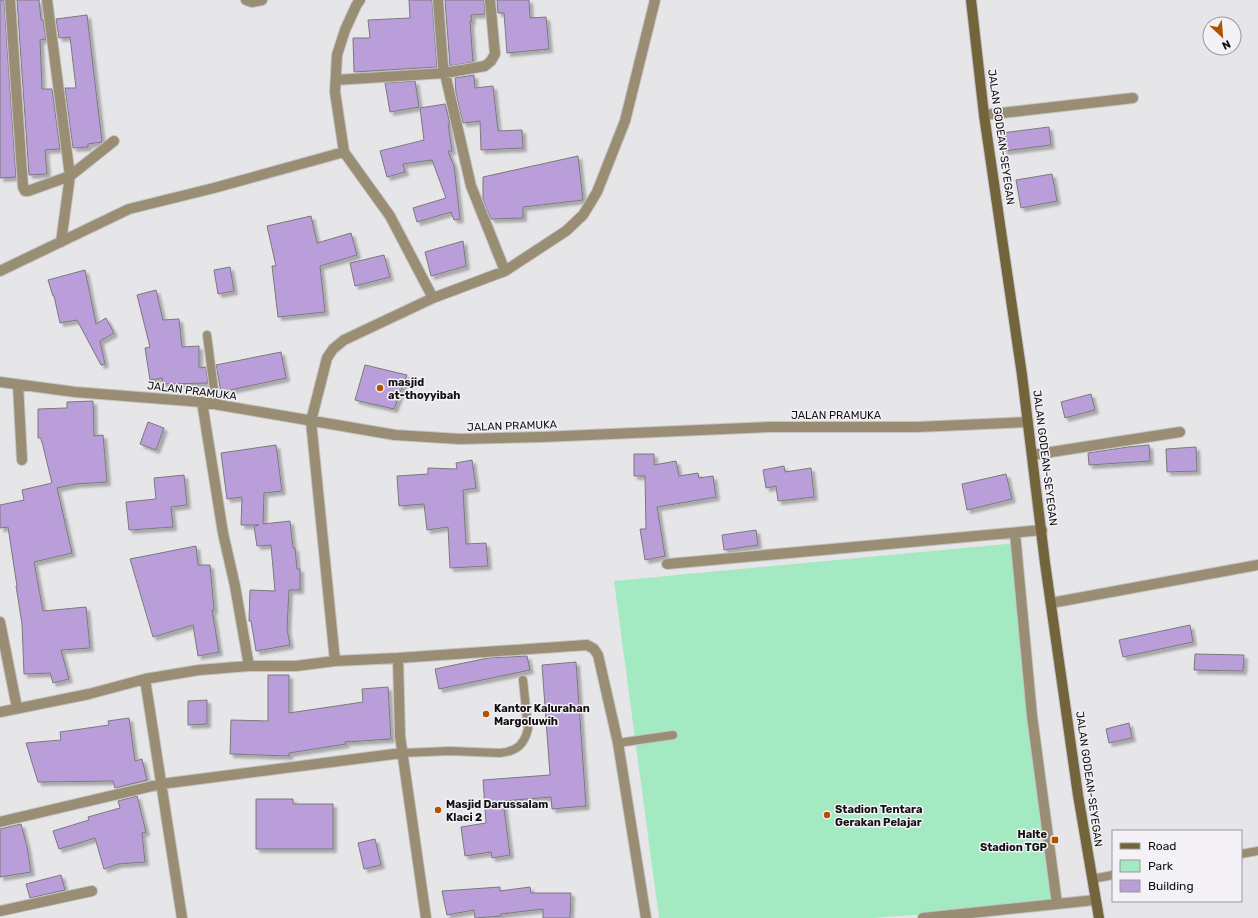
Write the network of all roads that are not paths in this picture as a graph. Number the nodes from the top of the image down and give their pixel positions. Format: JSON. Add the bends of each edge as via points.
{"nodes":[{"id":1,"x":10,"y":0,"type":"edge"},
{"id":2,"x":47,"y":0,"type":"edge"},
{"id":3,"x":246,"y":0,"type":"edge"},
{"id":4,"x":262,"y":0,"type":"edge"},
{"id":5,"x":360,"y":0,"type":"edge"},
{"id":6,"x":438,"y":0,"type":"edge"},
{"id":7,"x":490,"y":0,"type":"edge"},
{"id":8,"x":655,"y":0,"type":"edge"},
{"id":9,"x":971,"y":0,"type":"edge"},
{"id":10,"x":445,"y":73,"type":"junction"},
{"id":11,"x":336,"y":80,"type":"junction"},
{"id":12,"x":1133,"y":98,"type":"dead end"},
{"id":13,"x":984,"y":114,"type":"junction"},
{"id":14,"x":114,"y":141,"type":"dead end"},
{"id":15,"x":344,"y":152,"type":"junction"},
{"id":16,"x":70,"y":176,"type":"junction"},
{"id":17,"x":60,"y":242,"type":"junction"},
{"id":18,"x":0,"y":271,"type":"edge"},
{"id":19,"x":505,"y":271,"type":"junction"},
{"id":20,"x":434,"y":298,"type":"junction"},
{"id":21,"x":207,"y":335,"type":"dead end"},
{"id":22,"x":0,"y":382,"type":"edge"},
{"id":23,"x":18,"y":385,"type":"junction"},
{"id":24,"x":202,"y":402,"type":"junction"},
{"id":25,"x":216,"y":405,"type":"junction"},
{"id":26,"x":311,"y":421,"type":"junction"},
{"id":27,"x":1028,"y":422,"type":"junction"},
{"id":28,"x":1180,"y":432,"type":"dead end"},
{"id":29,"x":1032,"y":454,"type":"junction"},
{"id":30,"x":22,"y":460,"type":"dead end"},
{"id":31,"x":1042,"y":530,"type":"junction"},
{"id":32,"x":1016,"y":533,"type":"junction"},
{"id":33,"x":667,"y":564,"type":"dead end"},
{"id":34,"x":1258,"y":565,"type":"edge"},
{"id":35,"x":1051,"y":603,"type":"junction"},
{"id":36,"x":0,"y":622,"type":"edge"},
{"id":37,"x":398,"y":658,"type":"junction"},
{"id":38,"x":335,"y":661,"type":"junction"},
{"id":39,"x":249,"y":666,"type":"junction"},
{"id":40,"x":144,"y":679,"type":"junction"},
{"id":41,"x":522,"y":680,"type":"dead end"},
{"id":42,"x":17,"y":708,"type":"junction"},
{"id":43,"x":0,"y":712,"type":"edge"},
{"id":44,"x":673,"y":735,"type":"dead end"},
{"id":45,"x":618,"y":743,"type":"junction"},
{"id":46,"x":402,"y":752,"type":"junction"},
{"id":47,"x":161,"y":784,"type":"junction"},
{"id":48,"x":0,"y":822,"type":"edge"},
{"id":49,"x":1258,"y":851,"type":"edge"},
{"id":50,"x":1242,"y":854,"type":"edge"},
{"id":51,"x":1112,"y":875,"type":"edge"},
{"id":52,"x":1092,"y":879,"type":"junction"},
{"id":53,"x":92,"y":891,"type":"dead end"},
{"id":54,"x":1095,"y":900,"type":"junction"},
{"id":55,"x":1057,"y":904,"type":"junction"},
{"id":56,"x":0,"y":911,"type":"edge"},
{"id":57,"x":182,"y":918,"type":"edge"},
{"id":58,"x":426,"y":918,"type":"edge"},
{"id":59,"x":646,"y":918,"type":"edge"},
{"id":60,"x":923,"y":918,"type":"edge"},
{"id":61,"x":1099,"y":918,"type":"edge"}],
"edges":[{"from":1,"to":16,"type":"street","via":[[23,188],[28,191]]},
{"from":2,"to":16,"type":"street"},
{"from":3,"to":4,"type":"street"},
{"from":5,"to":11,"type":"street","via":[[345,30],[337,55]]},
{"from":6,"to":10,"type":"street"},
{"from":7,"to":10,"type":"street","via":[[495,54],[491,61],[485,66]]},
{"from":8,"to":19,"type":"street","via":[[625,121],[597,192],[583,214],[566,231]]},
{"from":9,"to":13,"type":"main road","name":"JALAN GODEAN-SEYEGAN"},
{"from":10,"to":11,"type":"street"},
{"from":10,"to":19,"type":"street","via":[[471,186]]},
{"from":11,"to":15,"type":"street","via":[[335,92]]},
{"from":12,"to":13,"type":"street"},
{"from":13,"to":27,"type":"main road","name":"JALAN GODEAN-SEYEGAN"},
{"from":14,"to":16,"type":"street"},
{"from":15,"to":17,"type":"street","via":[[129,209]]},
{"from":15,"to":20,"type":"street","via":[[390,216]]},
{"from":16,"to":17,"type":"street"},
{"from":17,"to":18,"type":"street"},
{"from":19,"to":20,"type":"street"},
{"from":20,"to":26,"type":"street","via":[[344,340],[333,349],[327,358]]},
{"from":21,"to":25,"type":"lane"},
{"from":22,"to":23,"type":"street","name":"JALAN PRAMUKA"},
{"from":23,"to":24,"type":"street","name":"JALAN PRAMUKA"},
{"from":23,"to":30,"type":"street"},
{"from":24,"to":25,"type":"street","name":"JALAN PRAMUKA"},
{"from":24,"to":39,"type":"street","via":[[223,533]]},
{"from":25,"to":26,"type":"street","name":"JALAN PRAMUKA"},
{"from":26,"to":27,"type":"street","name":"JALAN PRAMUKA","via":[[395,435],[460,439],[770,427],[918,427]]},
{"from":26,"to":38,"type":"street"},
{"from":27,"to":29,"type":"main road","name":"JALAN GODEAN-SEYEGAN"},
{"from":28,"to":29,"type":"street"},
{"from":29,"to":31,"type":"main road","name":"JALAN GODEAN-SEYEGAN"},
{"from":31,"to":32,"type":"street"},
{"from":31,"to":35,"type":"main road","name":"JALAN GODEAN-SEYEGAN"},
{"from":32,"to":33,"type":"street"},
{"from":32,"to":55,"type":"street","via":[[1032,716]]},
{"from":34,"to":35,"type":"street"},
{"from":35,"to":52,"type":"main road","name":"JALAN GODEAN-SEYEGAN"},
{"from":36,"to":42,"type":"street"},
{"from":37,"to":38,"type":"street"},
{"from":37,"to":45,"type":"street","via":[[587,645],[598,655]]},
{"from":37,"to":46,"type":"street"},
{"from":38,"to":39,"type":"street","via":[[296,666]]},
{"from":39,"to":40,"type":"street","via":[[199,670]]},
{"from":40,"to":42,"type":"street","via":[[89,694]]},
{"from":40,"to":47,"type":"street"},
{"from":41,"to":46,"type":"lane","via":[[528,729],[520,747],[500,753]]},
{"from":42,"to":43,"type":"street"},
{"from":44,"to":45,"type":"lane"},
{"from":45,"to":59,"type":"street"},
{"from":46,"to":47,"type":"street"},
{"from":46,"to":58,"type":"street"},
{"from":47,"to":48,"type":"street"},
{"from":47,"to":57,"type":"street"},
{"from":49,"to":50,"type":"lane"},
{"from":51,"to":52,"type":"lane"},
{"from":52,"to":54,"type":"main road","name":"JALAN GODEAN-SEYEGAN"},
{"from":53,"to":56,"type":"street"},
{"from":54,"to":55,"type":"street"},
{"from":54,"to":61,"type":"main road","name":"JALAN GODEAN-SEYEGAN"},
{"from":55,"to":60,"type":"street"}]}
